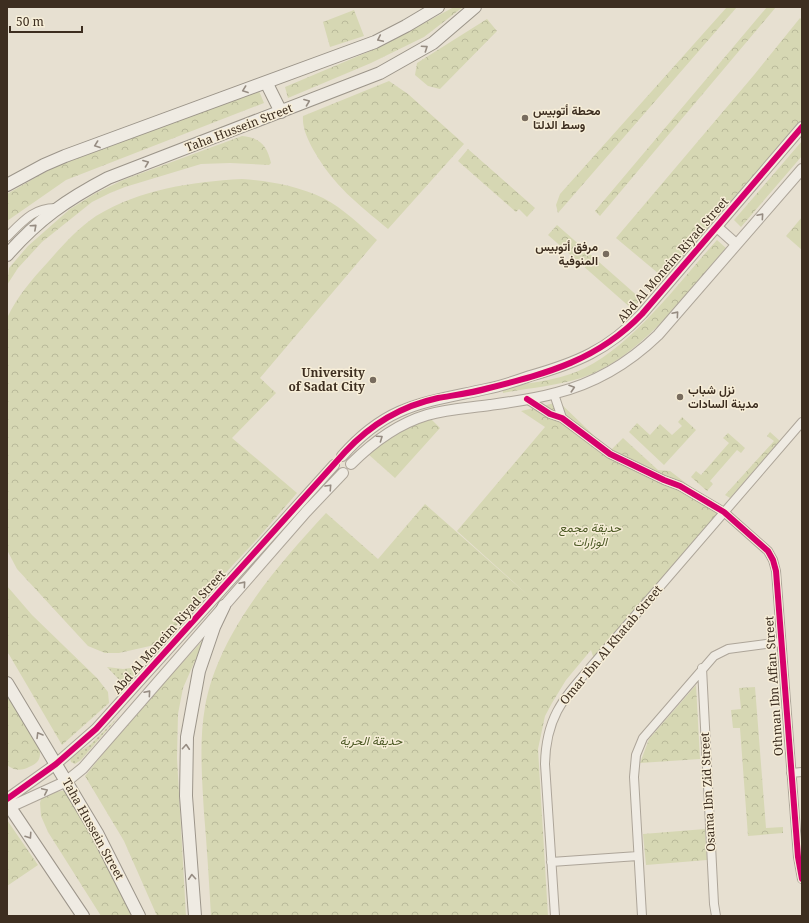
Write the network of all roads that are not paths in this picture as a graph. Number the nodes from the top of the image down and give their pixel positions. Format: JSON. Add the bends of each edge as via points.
{"nodes":[{"id":1,"x":438,"y":7,"type":"edge"},
{"id":2,"x":475,"y":7,"type":"edge"},
{"id":3,"x":266,"y":82,"type":"junction"},
{"id":4,"x":281,"y":112,"type":"junction"},
{"id":5,"x":802,"y":127,"type":"edge"},
{"id":6,"x":802,"y":169,"type":"edge"},
{"id":7,"x":7,"y":185,"type":"edge"},
{"id":8,"x":57,"y":208,"type":"junction"},
{"id":9,"x":717,"y":227,"type":"junction"},
{"id":10,"x":7,"y":237,"type":"edge"},
{"id":11,"x":736,"y":244,"type":"junction"},
{"id":12,"x":7,"y":254,"type":"edge"},
{"id":13,"x":488,"y":389,"type":"junction"},
{"id":14,"x":554,"y":394,"type":"junction"},
{"id":15,"x":527,"y":399,"type":"junction"},
{"id":16,"x":491,"y":405,"type":"junction"},
{"id":17,"x":562,"y":418,"type":"junction"},
{"id":18,"x":802,"y":422,"type":"edge"},
{"id":19,"x":342,"y":456,"type":"dead end"},
{"id":20,"x":351,"y":464,"type":"dead end"},
{"id":21,"x":334,"y":465,"type":"dead end"},
{"id":22,"x":343,"y":473,"type":"dead end"},
{"id":23,"x":724,"y":512,"type":"junction"},
{"id":24,"x":224,"y":606,"type":"junction"},
{"id":25,"x":781,"y":642,"type":"junction"},
{"id":26,"x":702,"y":668,"type":"junction"},
{"id":27,"x":7,"y":682,"type":"edge"},
{"id":28,"x":125,"y":698,"type":"junction"},
{"id":29,"x":135,"y":708,"type":"junction"},
{"id":30,"x":56,"y":764,"type":"junction"},
{"id":31,"x":802,"y":772,"type":"edge"},
{"id":32,"x":791,"y":773,"type":"junction"},
{"id":33,"x":67,"y":781,"type":"junction"},
{"id":34,"x":8,"y":803,"type":"edge"},
{"id":35,"x":638,"y":856,"type":"junction"},
{"id":36,"x":551,"y":862,"type":"junction"},
{"id":37,"x":802,"y":879,"type":"edge"},
{"id":38,"x":83,"y":916,"type":"edge"},
{"id":39,"x":139,"y":916,"type":"edge"},
{"id":40,"x":195,"y":916,"type":"edge"},
{"id":41,"x":555,"y":916,"type":"edge"},
{"id":42,"x":642,"y":916,"type":"edge"},
{"id":43,"x":716,"y":916,"type":"edge"}],
"edges":[{"from":1,"to":3,"type":"main road","one_way":true,"via":[[375,42]]},
{"from":4,"to":2,"type":"main road","name":"Taha Hussein Street","one_way":true,"via":[[399,64],[434,43]]},
{"from":3,"to":4,"type":"main road"},
{"from":3,"to":7,"type":"main road","one_way":true,"via":[[65,156]]},
{"from":8,"to":4,"type":"main road","name":"Taha Hussein Street","one_way":true,"via":[[108,178]]},
{"from":5,"to":9,"type":"street","name":"Abd Al Moneim Riyad Street"},
{"from":11,"to":6,"type":"street","one_way":true},
{"from":8,"to":10,"type":"street","via":[[45,208],[34,212]]},
{"from":12,"to":8,"type":"main road","name":"Taha Hussein Street","one_way":true},
{"from":9,"to":11,"type":"street"},
{"from":9,"to":13,"type":"street","name":"Abd Al Moneim Riyad Street","via":[[642,314],[606,346],[566,366]]},
{"from":14,"to":11,"type":"street","one_way":true,"via":[[602,377],[646,347]]},
{"from":13,"to":16,"type":"street"},
{"from":13,"to":19,"type":"street","name":"Abd Al Moneim Riyad Street","via":[[431,400],[402,410],[366,432]]},
{"from":14,"to":15,"type":"street"},
{"from":14,"to":17,"type":"street"},
{"from":15,"to":16,"type":"street"},
{"from":15,"to":17,"type":"street","name":"Othman Ibn Affan Street","via":[[550,414]]},
{"from":20,"to":16,"type":"street","one_way":true,"via":[[376,440],[400,425],[441,411]]},
{"from":17,"to":23,"type":"street","name":"Othman Ibn Affan Street","via":[[610,454],[680,486]]},
{"from":18,"to":23,"type":"street","name":"Omar Ibn Al Khatab Street"},
{"from":21,"to":28,"type":"street","name":"Abd Al Moneim Riyad Street"},
{"from":24,"to":22,"type":"street","name":"Abd Al Moneim Riyad Street","one_way":true},
{"from":23,"to":25,"type":"street","name":"Othman Ibn Affan Street","via":[[768,551],[773,560]]},
{"from":23,"to":36,"type":"street","name":"Omar Ibn Al Khatab Street","via":[[594,662],[555,712],[546,746]]},
{"from":29,"to":24,"type":"street","name":"Abd Al Moneim Riyad Street","one_way":true},
{"from":40,"to":24,"type":"main road","one_way":true,"via":[[185,776],[187,737],[199,671]]},
{"from":25,"to":26,"type":"street","via":[[723,651]]},
{"from":25,"to":32,"type":"street","name":"Othman Ibn Affan Street"},
{"from":26,"to":35,"type":"street","via":[[646,735],[636,755],[634,777]]},
{"from":26,"to":43,"type":"street","name":"Osama Ibn Zid Street"},
{"from":30,"to":27,"type":"main road","name":"Taha Hussein Street","one_way":true},
{"from":28,"to":29,"type":"street"},
{"from":28,"to":30,"type":"street","name":"Abd Al Moneim Riyad Street","via":[[96,729]]},
{"from":29,"to":33,"type":"street","name":"Abd Al Moneim Riyad Street","via":[[86,764]]},
{"from":30,"to":33,"type":"main road","name":"Taha Hussein Street"},
{"from":30,"to":34,"type":"street","name":"Abd Al Moneim Riyad Street"},
{"from":31,"to":32,"type":"street"},
{"from":32,"to":37,"type":"street","name":"Othman Ibn Affan Street"},
{"from":34,"to":33,"type":"street","name":"Abd Al Moneim Riyad Street","one_way":true},
{"from":33,"to":39,"type":"main road","name":"Taha Hussein Street","via":[[115,866]]},
{"from":34,"to":38,"type":"main road","one_way":true},
{"from":35,"to":36,"type":"street"},
{"from":35,"to":42,"type":"street"},
{"from":36,"to":41,"type":"street","name":"Omar Ibn Al Khatab Street"}]}
